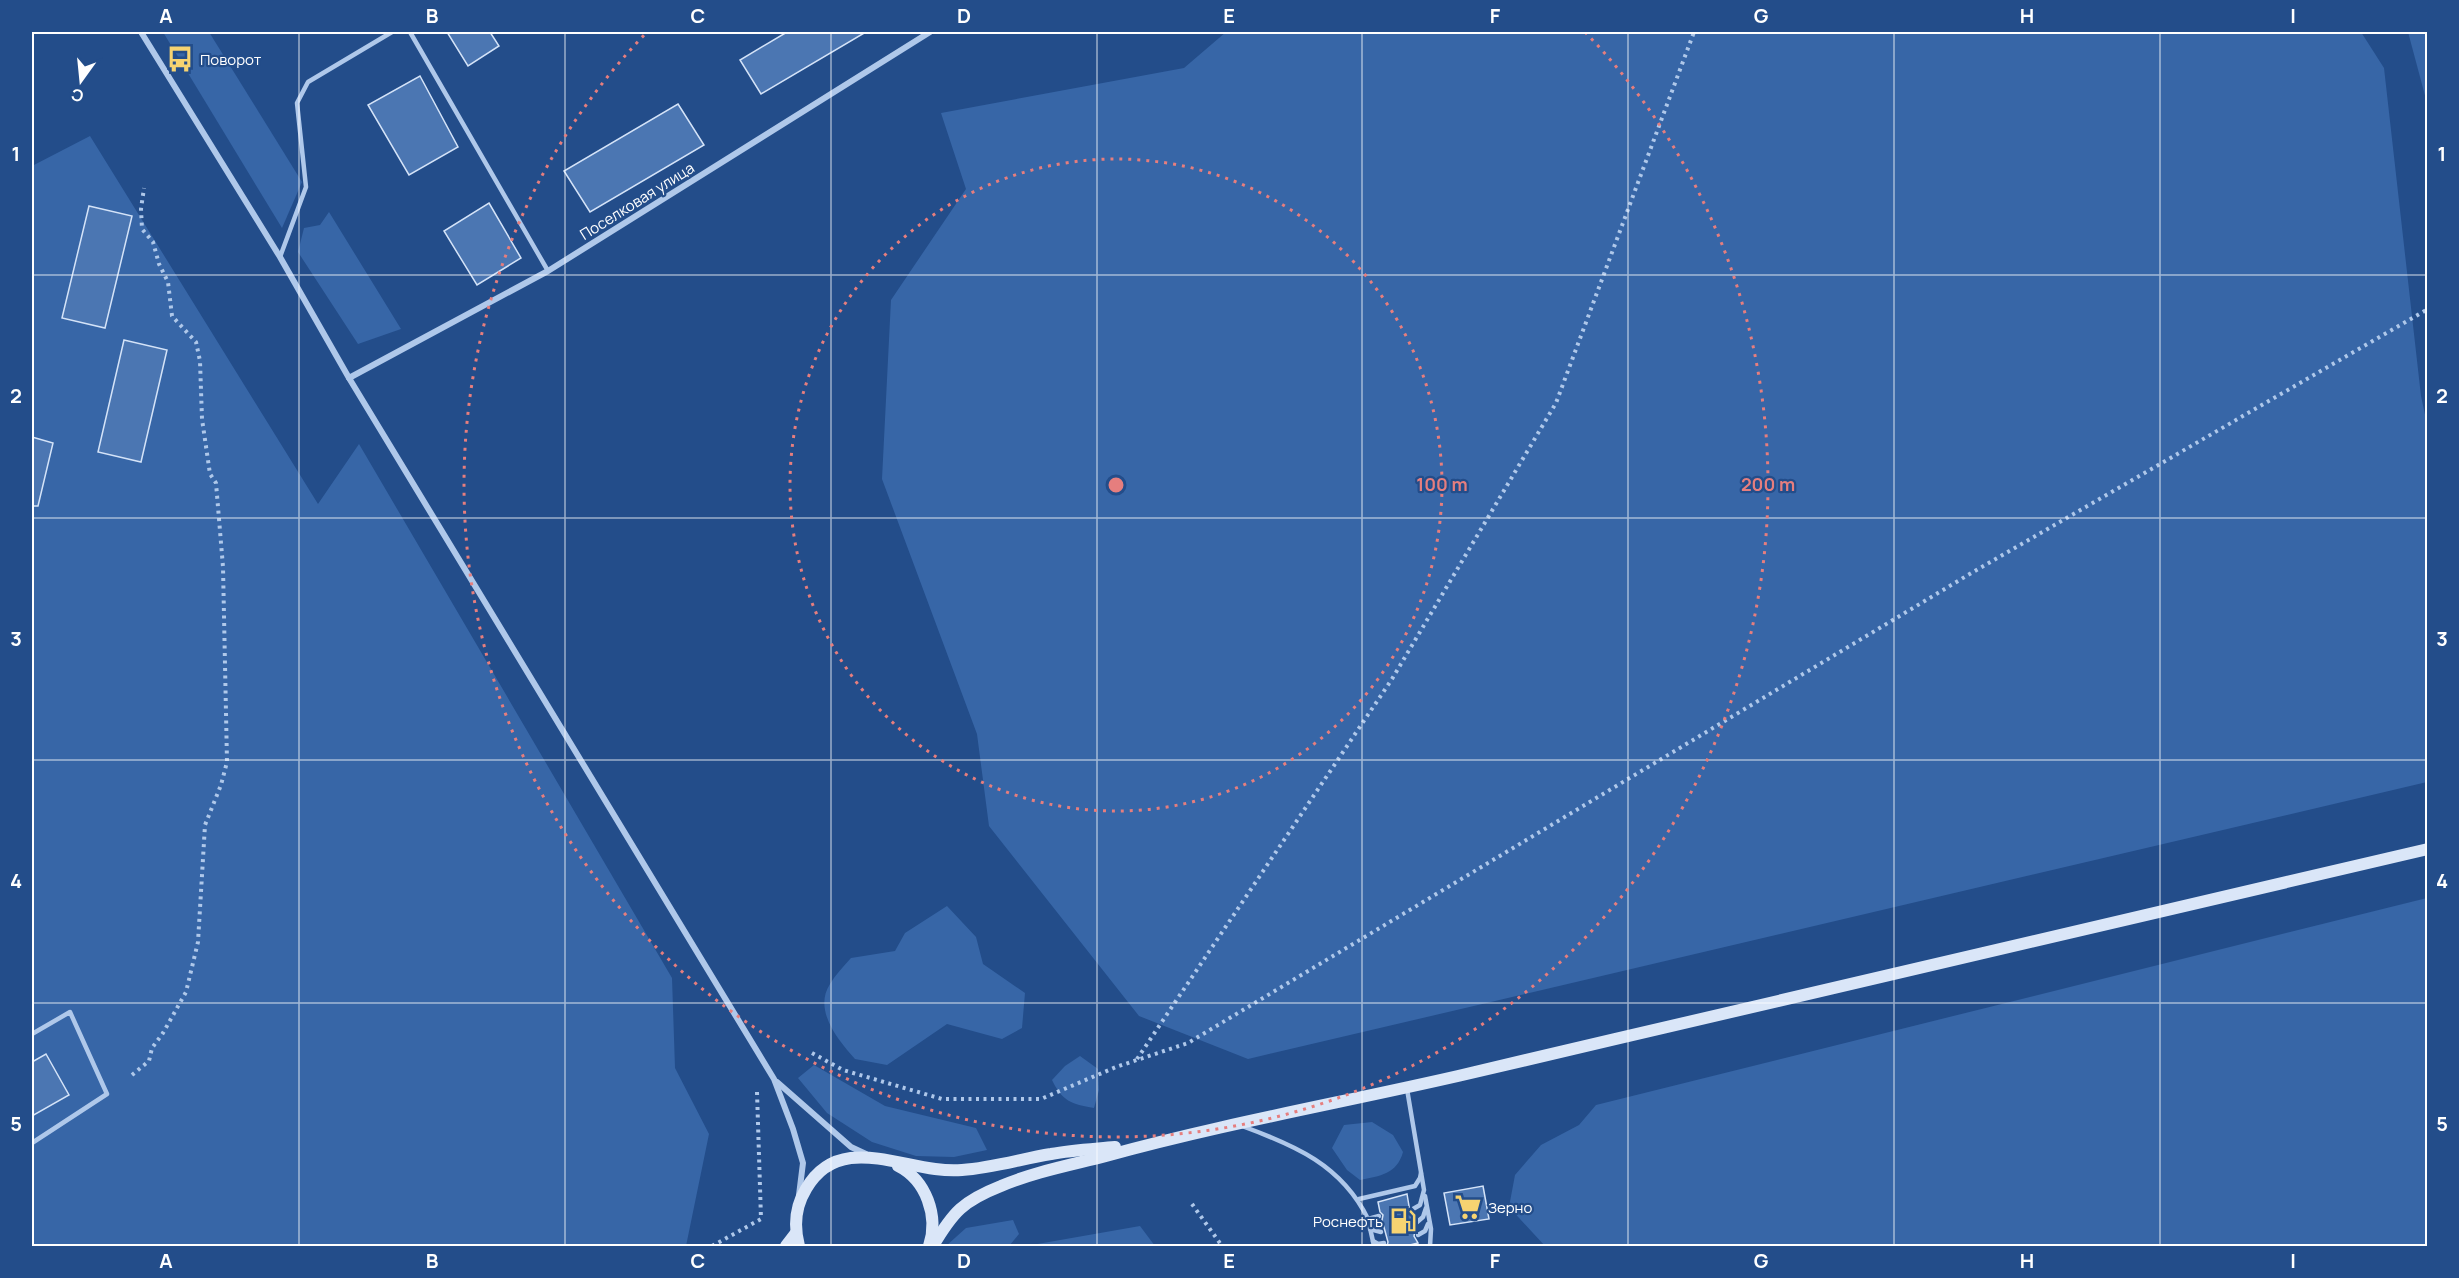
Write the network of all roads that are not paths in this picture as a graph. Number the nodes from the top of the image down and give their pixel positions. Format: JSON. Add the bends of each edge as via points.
{"nodes":[{"id":1,"x":141,"y":32,"type":"edge"},
{"id":2,"x":392,"y":32,"type":"edge"},
{"id":3,"x":410,"y":32,"type":"edge"},
{"id":4,"x":927,"y":32,"type":"edge"},
{"id":5,"x":280,"y":257,"type":"junction"},
{"id":6,"x":548,"y":271,"type":"junction"},
{"id":7,"x":349,"y":378,"type":"junction"},
{"id":8,"x":2427,"y":849,"type":"edge"},
{"id":9,"x":32,"y":1034,"type":"edge"},
{"id":10,"x":774,"y":1079,"type":"junction"},
{"id":11,"x":1407,"y":1087,"type":"junction"},
{"id":12,"x":1233,"y":1123,"type":"junction"},
{"id":13,"x":32,"y":1143,"type":"edge"},
{"id":14,"x":1149,"y":1144,"type":"junction"},
{"id":15,"x":883,"y":1159,"type":"junction"},
{"id":16,"x":1421,"y":1172,"type":"junction"},
{"id":17,"x":1424,"y":1190,"type":"junction"},
{"id":18,"x":1359,"y":1199,"type":"junction"},
{"id":19,"x":1427,"y":1205,"type":"junction"},
{"id":20,"x":1413,"y":1209,"type":"dead end"},
{"id":21,"x":797,"y":1210,"type":"junction"},
{"id":22,"x":1379,"y":1216,"type":"dead end"},
{"id":23,"x":1368,"y":1219,"type":"junction"},
{"id":24,"x":1429,"y":1219,"type":"junction"},
{"id":25,"x":1416,"y":1223,"type":"dead end"},
{"id":26,"x":1370,"y":1229,"type":"junction"},
{"id":27,"x":1382,"y":1232,"type":"dead end"},
{"id":28,"x":796,"y":1233,"type":"junction"},
{"id":29,"x":1418,"y":1235,"type":"dead end"},
{"id":30,"x":1384,"y":1243,"type":"dead end"},
{"id":31,"x":1374,"y":1244,"type":"edge"},
{"id":32,"x":786,"y":1246,"type":"edge"},
{"id":33,"x":800,"y":1246,"type":"edge"},
{"id":34,"x":931,"y":1246,"type":"edge"},
{"id":35,"x":1430,"y":1246,"type":"edge"}],
"edges":[{"from":1,"to":5,"type":"street"},
{"from":2,"to":5,"type":"lane","via":[[308,82],[297,103],[306,187]]},
{"from":3,"to":6,"type":"lane"},
{"from":4,"to":6,"type":"street","name":"Поселковая улица"},
{"from":5,"to":7,"type":"street"},
{"from":6,"to":7,"type":"street","name":"Поселковая улица"},
{"from":7,"to":10,"type":"street"},
{"from":8,"to":11,"type":"main road"},
{"from":9,"to":13,"type":"lane","via":[[70,1012],[107,1094]]},
{"from":10,"to":15,"type":"street","via":[[852,1147]]},
{"from":10,"to":21,"type":"street","via":[[802,1163]]},
{"from":11,"to":12,"type":"main road"},
{"from":11,"to":16,"type":"lane"},
{"from":12,"to":14,"type":"main road"},
{"from":12,"to":18,"type":"lane","via":[[1309,1154]]},
{"from":14,"to":15,"type":"main road","via":[[1053,1153],[960,1171],[921,1168]]},
{"from":14,"to":34,"type":"main road","via":[[982,1194],[948,1219]]},
{"from":15,"to":21,"type":"main road","via":[[858,1157],[835,1163],[807,1187]]},
{"from":15,"to":34,"type":"main road","via":[[903,1168],[923,1190],[933,1218]]},
{"from":16,"to":17,"type":"lane"},
{"from":16,"to":18,"type":"lane","via":[[1415,1186]]},
{"from":17,"to":19,"type":"lane"},
{"from":17,"to":20,"type":"lane","via":[[1420,1205]]},
{"from":18,"to":23,"type":"lane"},
{"from":19,"to":24,"type":"lane"},
{"from":19,"to":25,"type":"lane"},
{"from":21,"to":28,"type":"main road"},
{"from":22,"to":23,"type":"lane"},
{"from":23,"to":26,"type":"lane"},
{"from":24,"to":29,"type":"lane","via":[[1425,1231]]},
{"from":24,"to":35,"type":"lane"},
{"from":26,"to":27,"type":"lane"},
{"from":26,"to":31,"type":"lane"},
{"from":28,"to":32,"type":"main road"},
{"from":28,"to":33,"type":"main road"},
{"from":30,"to":31,"type":"lane"}]}
